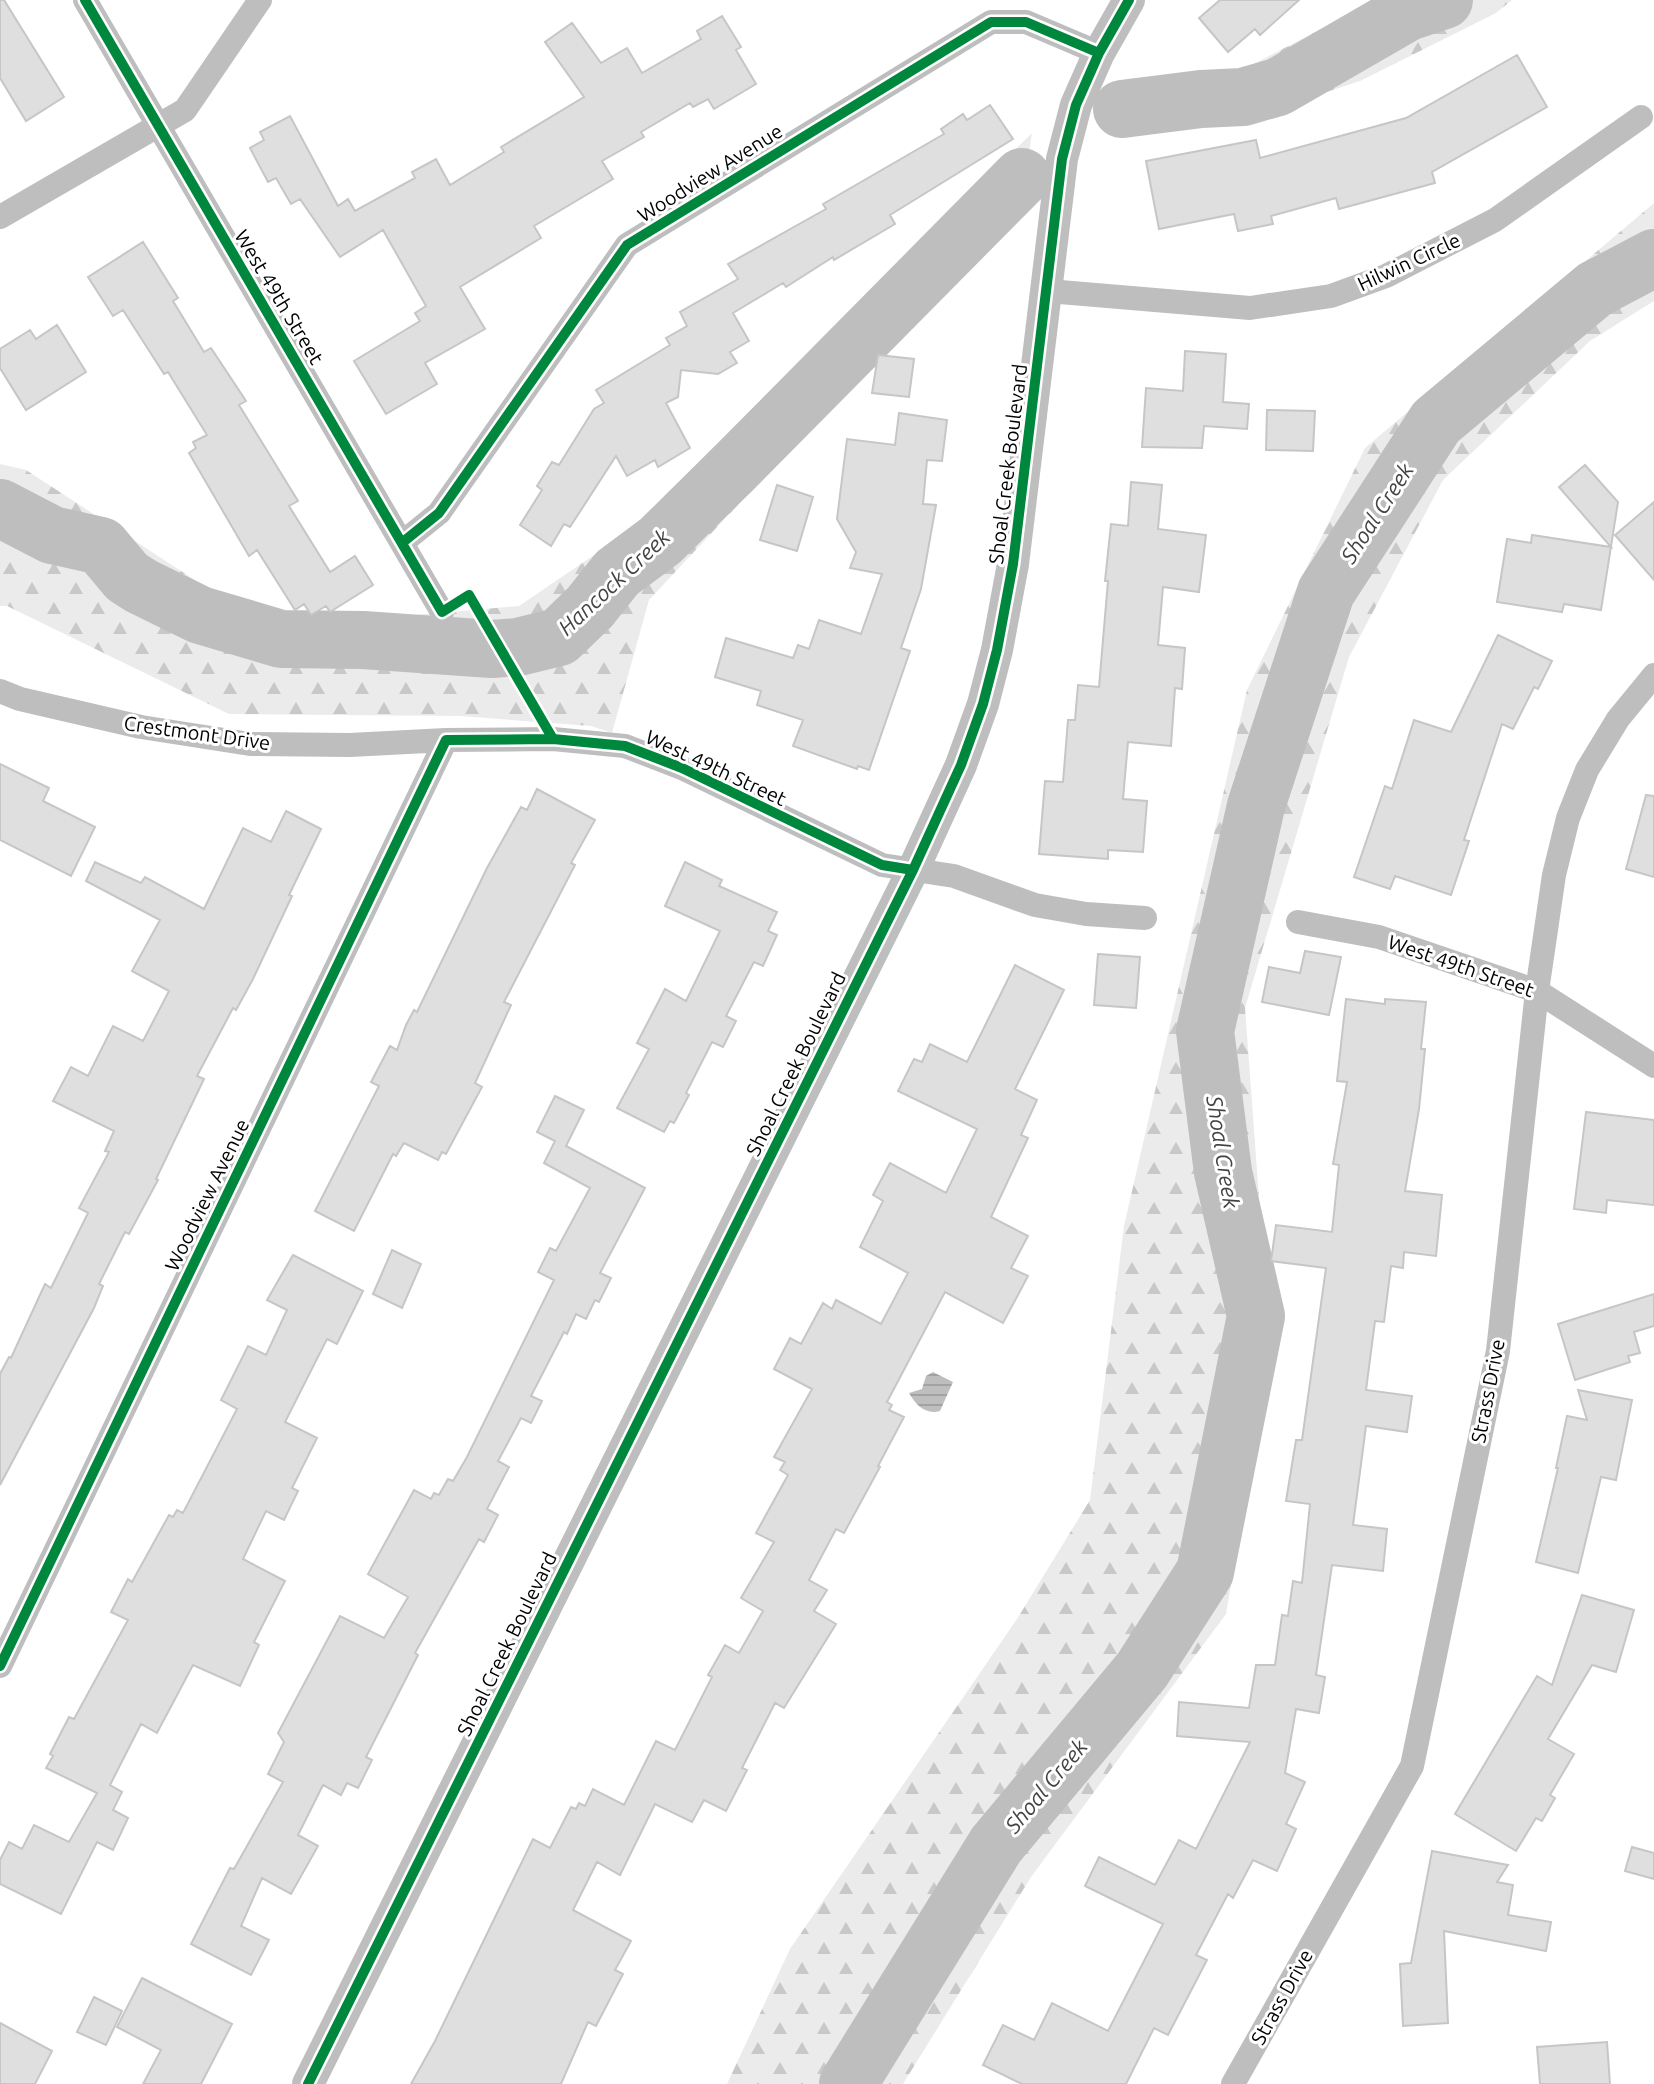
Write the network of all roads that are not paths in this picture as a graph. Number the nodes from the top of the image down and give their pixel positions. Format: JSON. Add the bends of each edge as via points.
{"nodes":[{"id":1,"x":85,"y":0,"type":"edge"},
{"id":2,"x":260,"y":0,"type":"edge"},
{"id":3,"x":1129,"y":0,"type":"edge"},
{"id":4,"x":1099,"y":53,"type":"junction"},
{"id":5,"x":1641,"y":117,"type":"dead end"},
{"id":6,"x":157,"y":126,"type":"junction"},
{"id":7,"x":0,"y":217,"type":"edge"},
{"id":8,"x":1048,"y":291,"type":"junction"},
{"id":9,"x":403,"y":542,"type":"junction"},
{"id":10,"x":442,"y":612,"type":"dead end"},
{"id":11,"x":1654,"y":675,"type":"edge"},
{"id":12,"x":0,"y":691,"type":"edge"},
{"id":13,"x":446,"y":740,"type":"junction"},
{"id":14,"x":913,"y":870,"type":"junction"},
{"id":15,"x":1145,"y":918,"type":"dead end"},
{"id":16,"x":1298,"y":922,"type":"dead end"},
{"id":17,"x":1537,"y":991,"type":"junction"},
{"id":18,"x":1654,"y":1066,"type":"edge"},
{"id":19,"x":0,"y":1666,"type":"edge"},
{"id":20,"x":308,"y":2084,"type":"edge"},
{"id":21,"x":1233,"y":2084,"type":"edge"}],
"edges":[{"from":1,"to":6,"type":"street","name":"West 49th Street"},
{"from":2,"to":6,"type":"street","via":[[185,110]]},
{"from":3,"to":4,"type":"street","name":"Shoal Creek Boulevard"},
{"from":4,"to":8,"type":"street","name":"Shoal Creek Boulevard","via":[[1076,105],[1062,159]]},
{"from":4,"to":9,"type":"street","name":"Woodview Avenue","via":[[1026,22],[991,22],[627,245],[439,513]]},
{"from":5,"to":8,"type":"street","name":"Hilwin Circle","via":[[1495,220],[1386,276],[1331,296],[1250,308]]},
{"from":6,"to":7,"type":"street"},
{"from":6,"to":9,"type":"street","name":"West 49th Street"},
{"from":8,"to":14,"type":"street","name":"Shoal Creek Boulevard","via":[[997,650],[961,765]]},
{"from":9,"to":10,"type":"street","name":"West 49th Street"},
{"from":11,"to":17,"type":"street","name":"Strass Drive","via":[[1618,719],[1587,770],[1568,818]]},
{"from":12,"to":13,"type":"street","name":"Crestmont Drive","via":[[141,727],[250,744]]},
{"from":13,"to":14,"type":"street","name":"West 49th Street","via":[[553,739],[625,746],[882,865]]},
{"from":13,"to":19,"type":"street","name":"Woodview Avenue"},
{"from":14,"to":15,"type":"street","name":"West 49th Street","via":[[954,876],[1035,905]]},
{"from":14,"to":20,"type":"street","name":"Shoal Creek Boulevard"},
{"from":16,"to":17,"type":"street","name":"West 49th Street","via":[[1379,937]]},
{"from":17,"to":18,"type":"street","name":"West 49th Street"},
{"from":17,"to":21,"type":"street","name":"Strass Drive","via":[[1498,1351],[1412,1766]]}]}
